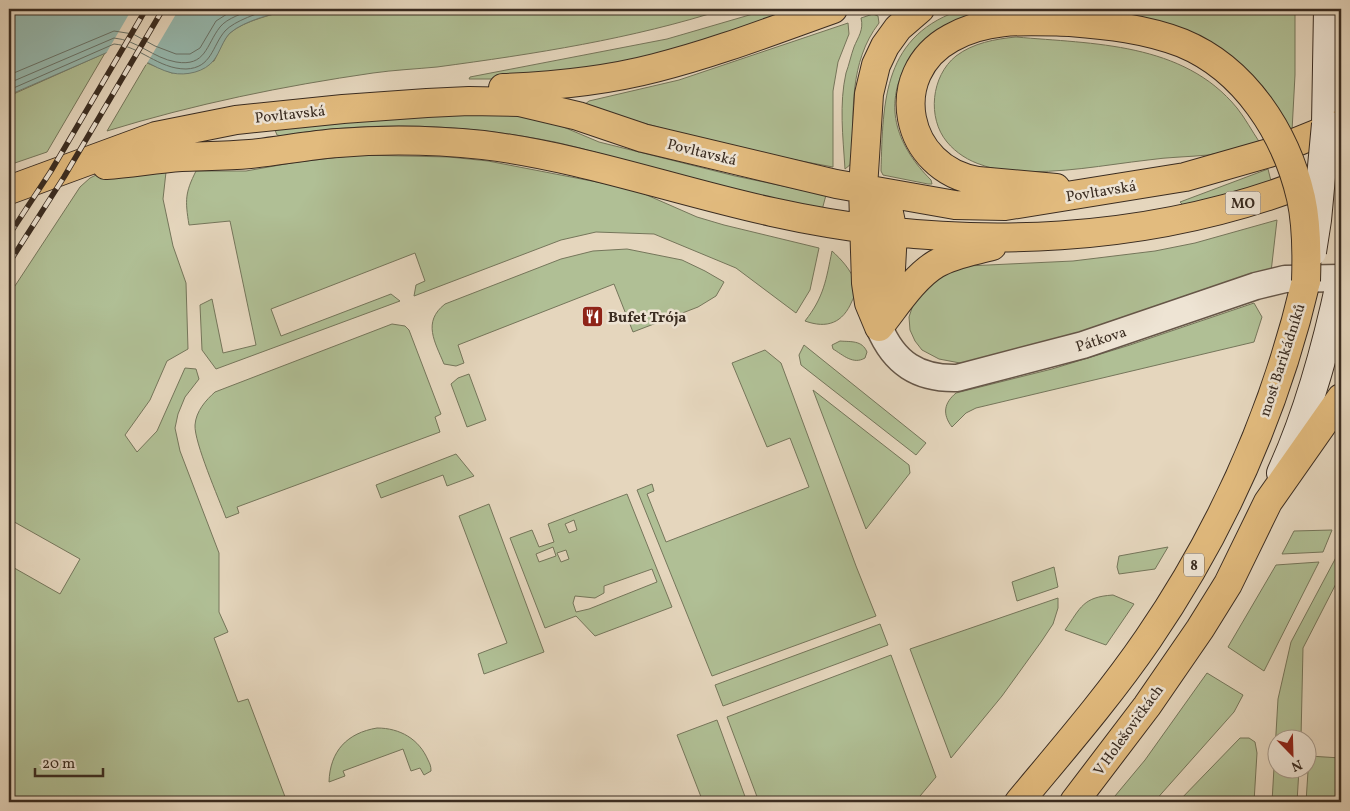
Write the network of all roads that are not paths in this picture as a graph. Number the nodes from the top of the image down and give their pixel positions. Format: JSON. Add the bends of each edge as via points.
{"nodes":[{"id":1,"x":833,"y":9,"type":"edge"},
{"id":2,"x":920,"y":9,"type":"edge"},
{"id":3,"x":1328,"y":9,"type":"edge"},
{"id":4,"x":343,"y":109,"type":"junction"},
{"id":5,"x":1341,"y":124,"type":"edge"},
{"id":6,"x":1341,"y":168,"type":"edge"},
{"id":7,"x":62,"y":170,"type":"junction"},
{"id":8,"x":863,"y":188,"type":"junction"},
{"id":9,"x":9,"y":190,"type":"edge"},
{"id":10,"x":1090,"y":192,"type":"junction"},
{"id":11,"x":864,"y":228,"type":"junction"},
{"id":12,"x":893,"y":232,"type":"junction"},
{"id":13,"x":1020,"y":238,"type":"junction"},
{"id":14,"x":1341,"y":279,"type":"edge"},
{"id":15,"x":1306,"y":281,"type":"junction"},
{"id":16,"x":879,"y":327,"type":"junction"},
{"id":17,"x":1341,"y":398,"type":"edge"},
{"id":18,"x":1268,"y":502,"type":"junction"},
{"id":19,"x":1019,"y":802,"type":"edge"},
{"id":20,"x":1074,"y":802,"type":"edge"}],
"edges":[{"from":1,"to":4,"type":"main road","via":[[700,55],[622,76],[454,92]]},
{"from":2,"to":8,"type":"main road","via":[[898,28],[885,46],[872,77]]},
{"from":3,"to":15,"type":"main road","name":"most Barikádníků","number":"8","bridge":true,"via":[[1326,124],[1317,220]]},
{"from":4,"to":7,"type":"main road","name":"Povltavská","via":[[236,120],[156,136]]},
{"from":4,"to":8,"type":"main road","name":"Povltavská","via":[[469,101],[519,102],[727,159]]},
{"from":5,"to":10,"type":"main road","name":"Povltavská","via":[[1242,162],[1185,177]]},
{"from":6,"to":13,"type":"main road","name":"Povltavská","number":"MO","via":[[1281,191],[1189,218],[1093,233]]},
{"from":7,"to":9,"type":"main road","name":"Povltavská"},
{"from":7,"to":11,"type":"main road","name":"Povltavská","via":[[352,142],[458,143],[544,155],[773,212]]},
{"from":8,"to":10,"type":"main road","name":"Povltavská","via":[[955,204],[1005,206]]},
{"from":8,"to":11,"type":"main road"},
{"from":8,"to":12,"type":"main road","via":[[882,202],[888,211]]},
{"from":10,"to":15,"type":"main road","bridge":true,"via":[[978,181],[957,176],[941,167],[917,135],[912,117],[913,88],[920,67],[931,52],[950,38],[999,22],[1070,22],[1136,30],[1182,43],[1216,62],[1242,85],[1269,120],[1286,153],[1301,199],[1307,251]]},
{"from":11,"to":12,"type":"main road","name":"Povltavská","number":"MO"},
{"from":11,"to":16,"type":"main road","via":[[869,303]]},
{"from":12,"to":13,"type":"main road","name":"Povltavská","number":"MO"},
{"from":12,"to":16,"type":"main road","via":[[890,287]]},
{"from":13,"to":16,"type":"main road","via":[[935,264],[908,290]]},
{"from":14,"to":16,"type":"street","name":"Pátkova","via":[[1285,279],[1256,286],[1083,346],[957,378],[927,376],[914,370],[892,352]]},
{"from":14,"to":18,"type":"main road","via":[[1310,398],[1289,457]]},
{"from":15,"to":19,"type":"main road","name":"most Barikádníků","number":"8","via":[[1282,365],[1238,481],[1204,547],[1183,585],[1122,676]]},
{"from":17,"to":18,"type":"main road"},
{"from":18,"to":20,"type":"main road","name":"V Holešovičkách","via":[[1228,584],[1181,657]]}]}
